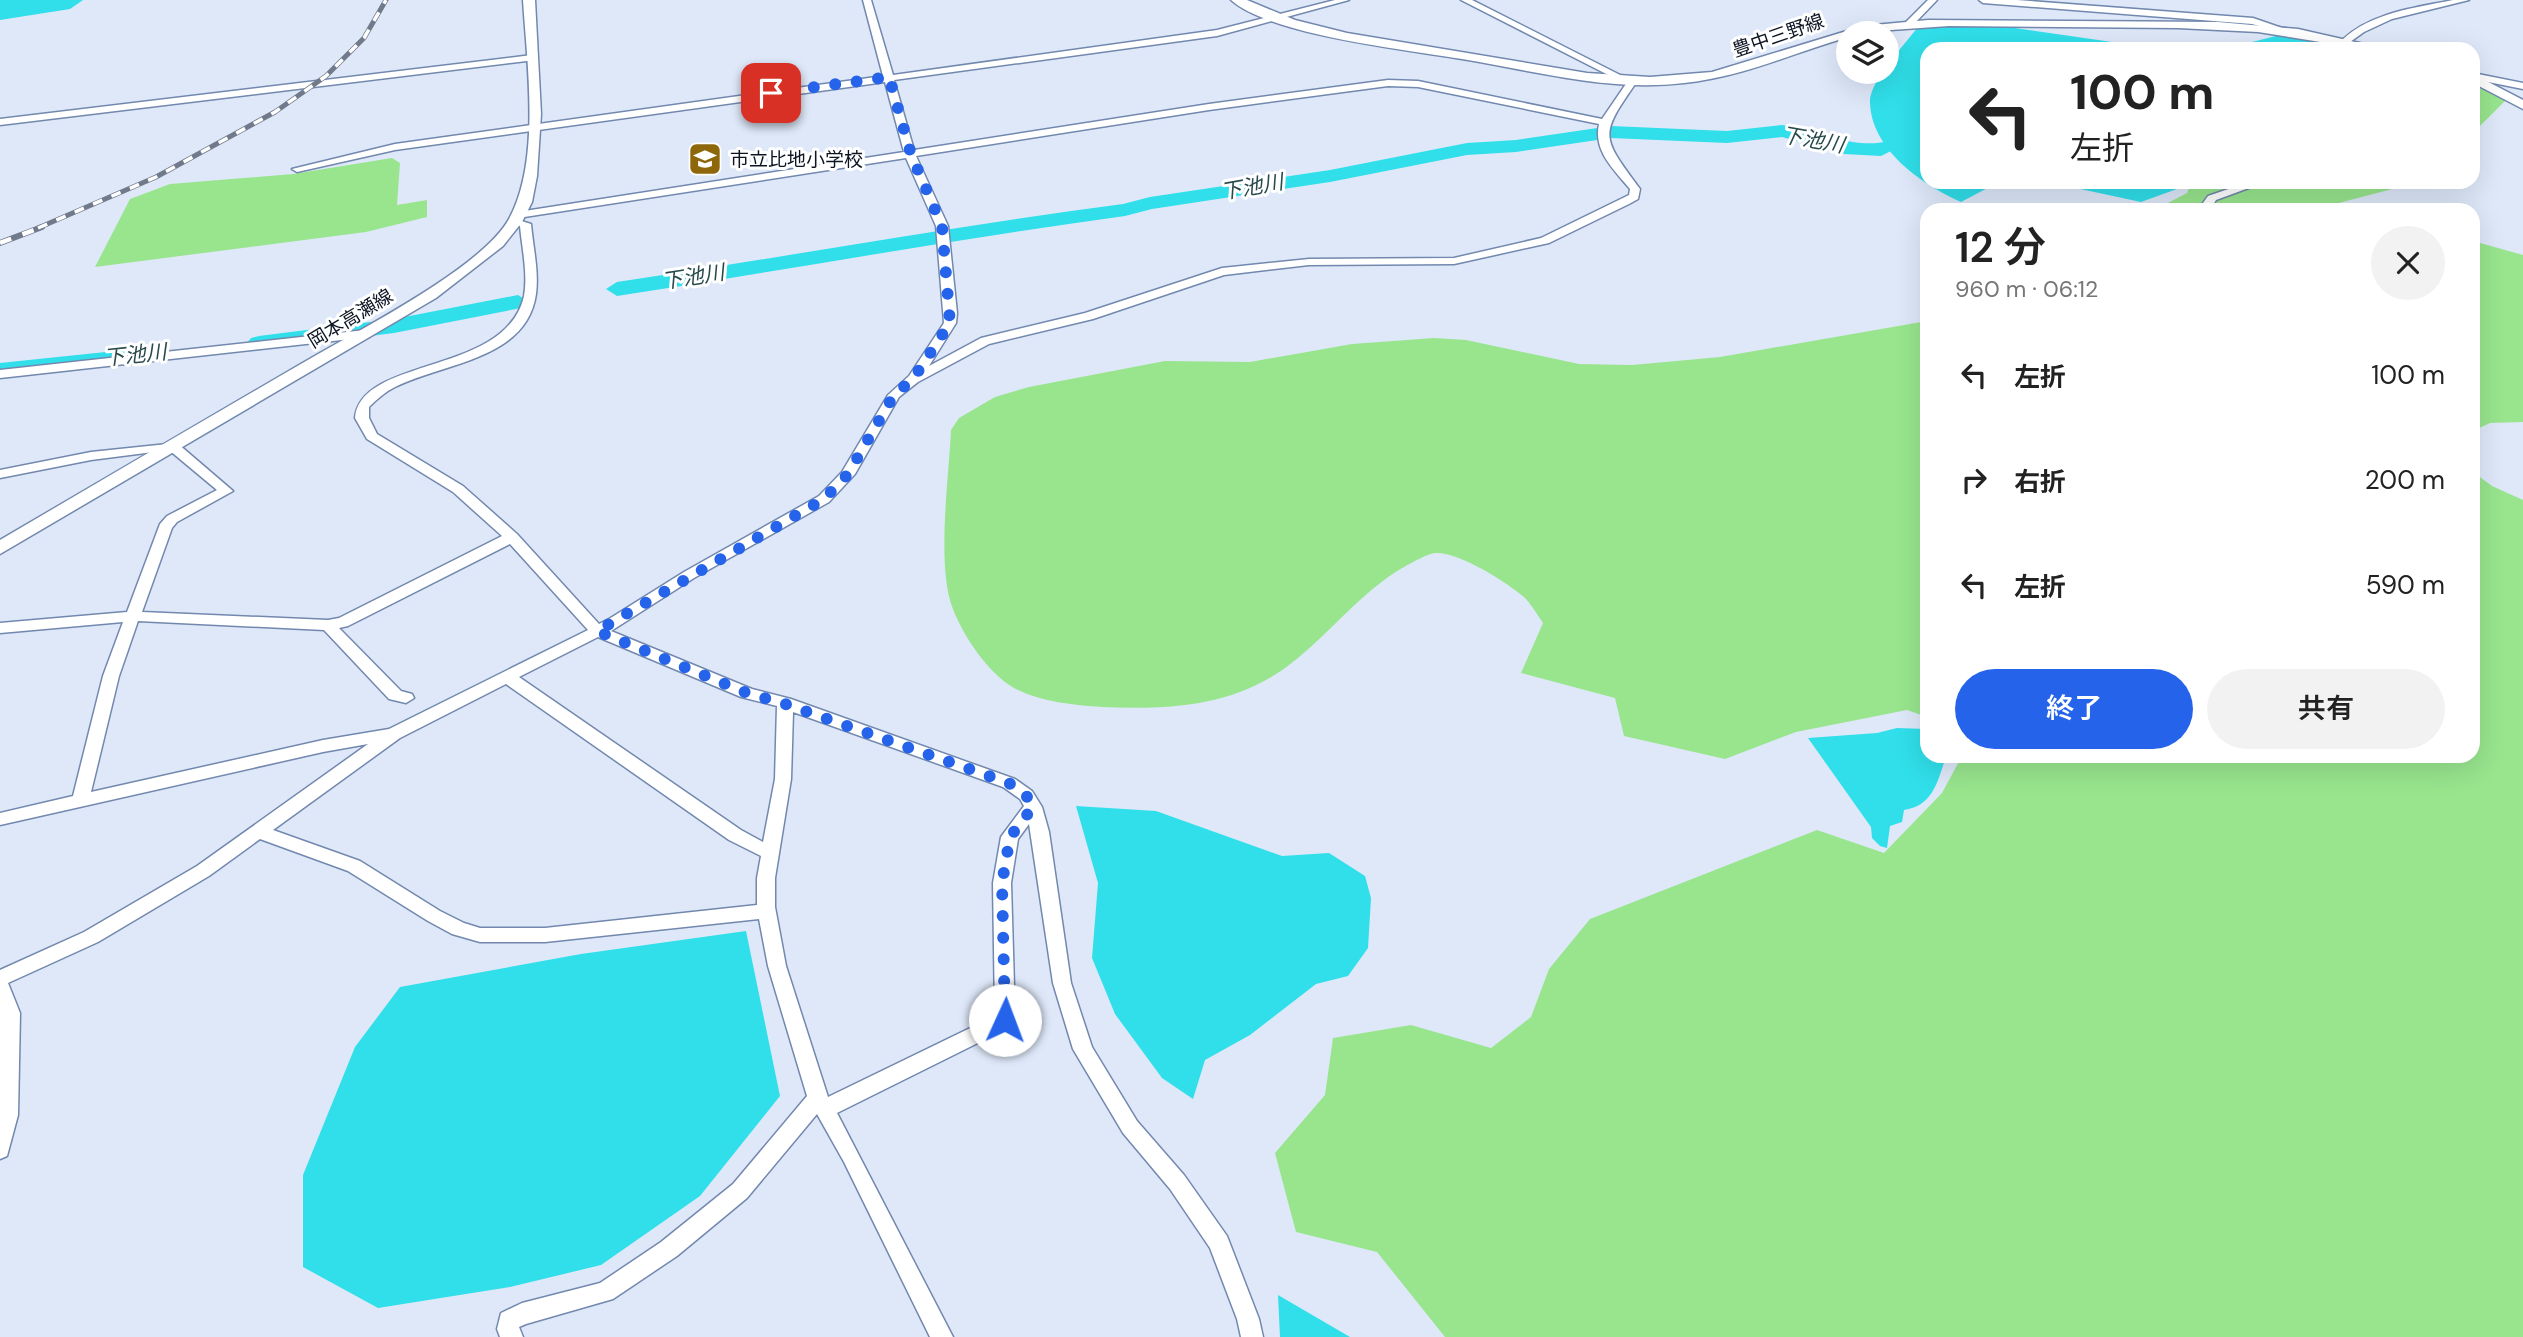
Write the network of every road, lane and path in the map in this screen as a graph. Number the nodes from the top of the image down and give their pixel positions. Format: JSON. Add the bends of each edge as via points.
{"nodes":[{"id":1,"x":528,"y":0,"type":"edge"},
{"id":2,"x":867,"y":0,"type":"edge"},
{"id":3,"x":1237,"y":0,"type":"edge"},
{"id":4,"x":1345,"y":0,"type":"edge"},
{"id":5,"x":1465,"y":0,"type":"edge"},
{"id":6,"x":1933,"y":0,"type":"edge"},
{"id":7,"x":1983,"y":0,"type":"edge"},
{"id":8,"x":2465,"y":0,"type":"edge"},
{"id":9,"x":1279,"y":18,"type":"junction"},
{"id":10,"x":1909,"y":24,"type":"junction"},
{"id":11,"x":2277,"y":28,"type":"junction"},
{"id":12,"x":2347,"y":40,"type":"junction"},
{"id":13,"x":2354,"y":42,"type":"edge"},
{"id":14,"x":532,"y":58,"type":"junction"},
{"id":15,"x":889,"y":77,"type":"junction"},
{"id":16,"x":2480,"y":78,"type":"edge"},
{"id":17,"x":1628,"y":80,"type":"junction"},
{"id":18,"x":2480,"y":81,"type":"edge"},
{"id":19,"x":2523,"y":86,"type":"edge"},
{"id":20,"x":2523,"y":105,"type":"edge"},
{"id":21,"x":1603,"y":121,"type":"junction"},
{"id":22,"x":0,"y":122,"type":"edge"},
{"id":23,"x":533,"y":129,"type":"junction"},
{"id":24,"x":911,"y":154,"type":"junction"},
{"id":25,"x":297,"y":169,"type":"dead end"},
{"id":26,"x":2239,"y":189,"type":"edge"},
{"id":27,"x":2209,"y":203,"type":"edge"},
{"id":28,"x":516,"y":219,"type":"junction"},
{"id":29,"x":373,"y":329,"type":"junction"},
{"id":30,"x":0,"y":374,"type":"edge"},
{"id":31,"x":913,"y":379,"type":"junction"},
{"id":32,"x":172,"y":446,"type":"junction"},
{"id":33,"x":0,"y":474,"type":"edge"},
{"id":34,"x":512,"y":537,"type":"junction"},
{"id":35,"x":0,"y":548,"type":"edge"},
{"id":36,"x":132,"y":616,"type":"junction"},
{"id":37,"x":328,"y":625,"type":"junction"},
{"id":38,"x":0,"y":628,"type":"edge"},
{"id":39,"x":597,"y":631,"type":"junction"},
{"id":40,"x":506,"y":676,"type":"junction"},
{"id":41,"x":406,"y":698,"type":"dead end"},
{"id":42,"x":785,"y":704,"type":"junction"},
{"id":43,"x":394,"y":734,"type":"junction"},
{"id":44,"x":81,"y":799,"type":"junction"},
{"id":45,"x":1033,"y":807,"type":"junction"},
{"id":46,"x":0,"y":819,"type":"edge"},
{"id":47,"x":259,"y":832,"type":"junction"},
{"id":48,"x":770,"y":853,"type":"junction"},
{"id":49,"x":767,"y":911,"type":"junction"},
{"id":50,"x":0,"y":978,"type":"edge"},
{"id":51,"x":0,"y":986,"type":"edge"},
{"id":52,"x":822,"y":1103,"type":"junction"},
{"id":53,"x":0,"y":1150,"type":"edge"},
{"id":54,"x":512,"y":1337,"type":"edge"},
{"id":55,"x":942,"y":1337,"type":"edge"},
{"id":56,"x":1252,"y":1337,"type":"edge"}],
"edges":[{"from":1,"to":14,"type":"main road","name":"岡本高瀬線"},
{"from":2,"to":15,"type":"street"},
{"from":3,"to":9,"type":"main road","name":"豊中三野線"},
{"from":4,"to":9,"type":"street"},
{"from":5,"to":17,"type":"street"},
{"from":6,"to":10,"type":"street"},
{"from":7,"to":11,"type":"street","via":[[2253,21]]},
{"from":8,"to":12,"type":"street","via":[[2392,15],[2364,26]]},
{"from":9,"to":15,"type":"street","via":[[1217,33]]},
{"from":9,"to":17,"type":"main road","name":"豊中三野線","via":[[1351,36]]},
{"from":10,"to":11,"type":"main road","name":"豊中三野線"},
{"from":10,"to":17,"type":"main road","name":"豊中三野線","via":[[1838,35],[1714,76]]},
{"from":11,"to":12,"type":"main road","name":"豊中三野線"},
{"from":12,"to":13,"type":"main road","name":"豊中三野線"},
{"from":14,"to":22,"type":"street"},
{"from":14,"to":23,"type":"main road","name":"岡本高瀬線"},
{"from":15,"to":23,"type":"street"},
{"from":15,"to":24,"type":"street"},
{"from":16,"to":19,"type":"street"},
{"from":17,"to":21,"type":"street"},
{"from":18,"to":20,"type":"main road"},
{"from":21,"to":24,"type":"street","via":[[1426,85],[1388,83],[1113,120]]},
{"from":21,"to":31,"type":"street","via":[[1600,130],[1607,152],[1635,189],[1634,197],[1545,241],[1454,261],[1309,262],[1222,272],[1089,316],[985,341]]},
{"from":23,"to":25,"type":"street","via":[[395,147]]},
{"from":23,"to":28,"type":"main road","name":"岡本高瀬線","via":[[530,176]]},
{"from":24,"to":28,"type":"street"},
{"from":24,"to":31,"type":"street","via":[[942,226],[951,313],[950,323]]},
{"from":26,"to":27,"type":"street"},
{"from":28,"to":29,"type":"main road","name":"岡本高瀬線","via":[[476,261]]},
{"from":28,"to":34,"type":"street","via":[[525,224],[530,298],[512,329],[465,358],[380,390],[363,406],[362,418],[372,436],[458,489]]},
{"from":29,"to":30,"type":"street"},
{"from":29,"to":32,"type":"main road","name":"岡本高瀬線"},
{"from":31,"to":39,"type":"street","via":[[894,395],[848,474],[824,499]]},
{"from":32,"to":33,"type":"street"},
{"from":32,"to":35,"type":"main road","name":"岡本高瀬線"},
{"from":32,"to":36,"type":"street","via":[[226,491],[165,527]]},
{"from":34,"to":37,"type":"street","via":[[343,622]]},
{"from":34,"to":39,"type":"street"},
{"from":36,"to":37,"type":"street"},
{"from":36,"to":38,"type":"street"},
{"from":36,"to":44,"type":"street","via":[[111,676]]},
{"from":37,"to":41,"type":"street","via":[[395,695]]},
{"from":39,"to":40,"type":"street"},
{"from":39,"to":42,"type":"street","via":[[747,693]]},
{"from":40,"to":43,"type":"street"},
{"from":40,"to":48,"type":"street","via":[[735,835]]},
{"from":42,"to":45,"type":"street","via":[[1009,783],[1026,795]]},
{"from":42,"to":48,"type":"street","via":[[783,779]]},
{"from":43,"to":44,"type":"street"},
{"from":43,"to":47,"type":"street"},
{"from":44,"to":46,"type":"street"},
{"from":45,"to":52,"type":"street","via":[[1010,837],[1002,883],[1005,1020]]},
{"from":45,"to":56,"type":"street","via":[[1062,983],[1083,1049],[1130,1127],[1177,1182],[1219,1243]]},
{"from":47,"to":49,"type":"street","via":[[354,866],[434,916],[480,935],[545,935]]},
{"from":47,"to":50,"type":"street","via":[[91,937]]},
{"from":48,"to":49,"type":"street"},
{"from":49,"to":52,"type":"street","via":[[776,966]]},
{"from":51,"to":53,"type":"street","via":[[10,1013],[8,1115]]},
{"from":52,"to":54,"type":"street","via":[[740,1191],[669,1249],[605,1292],[509,1321]]},
{"from":52,"to":55,"type":"street"}]}
